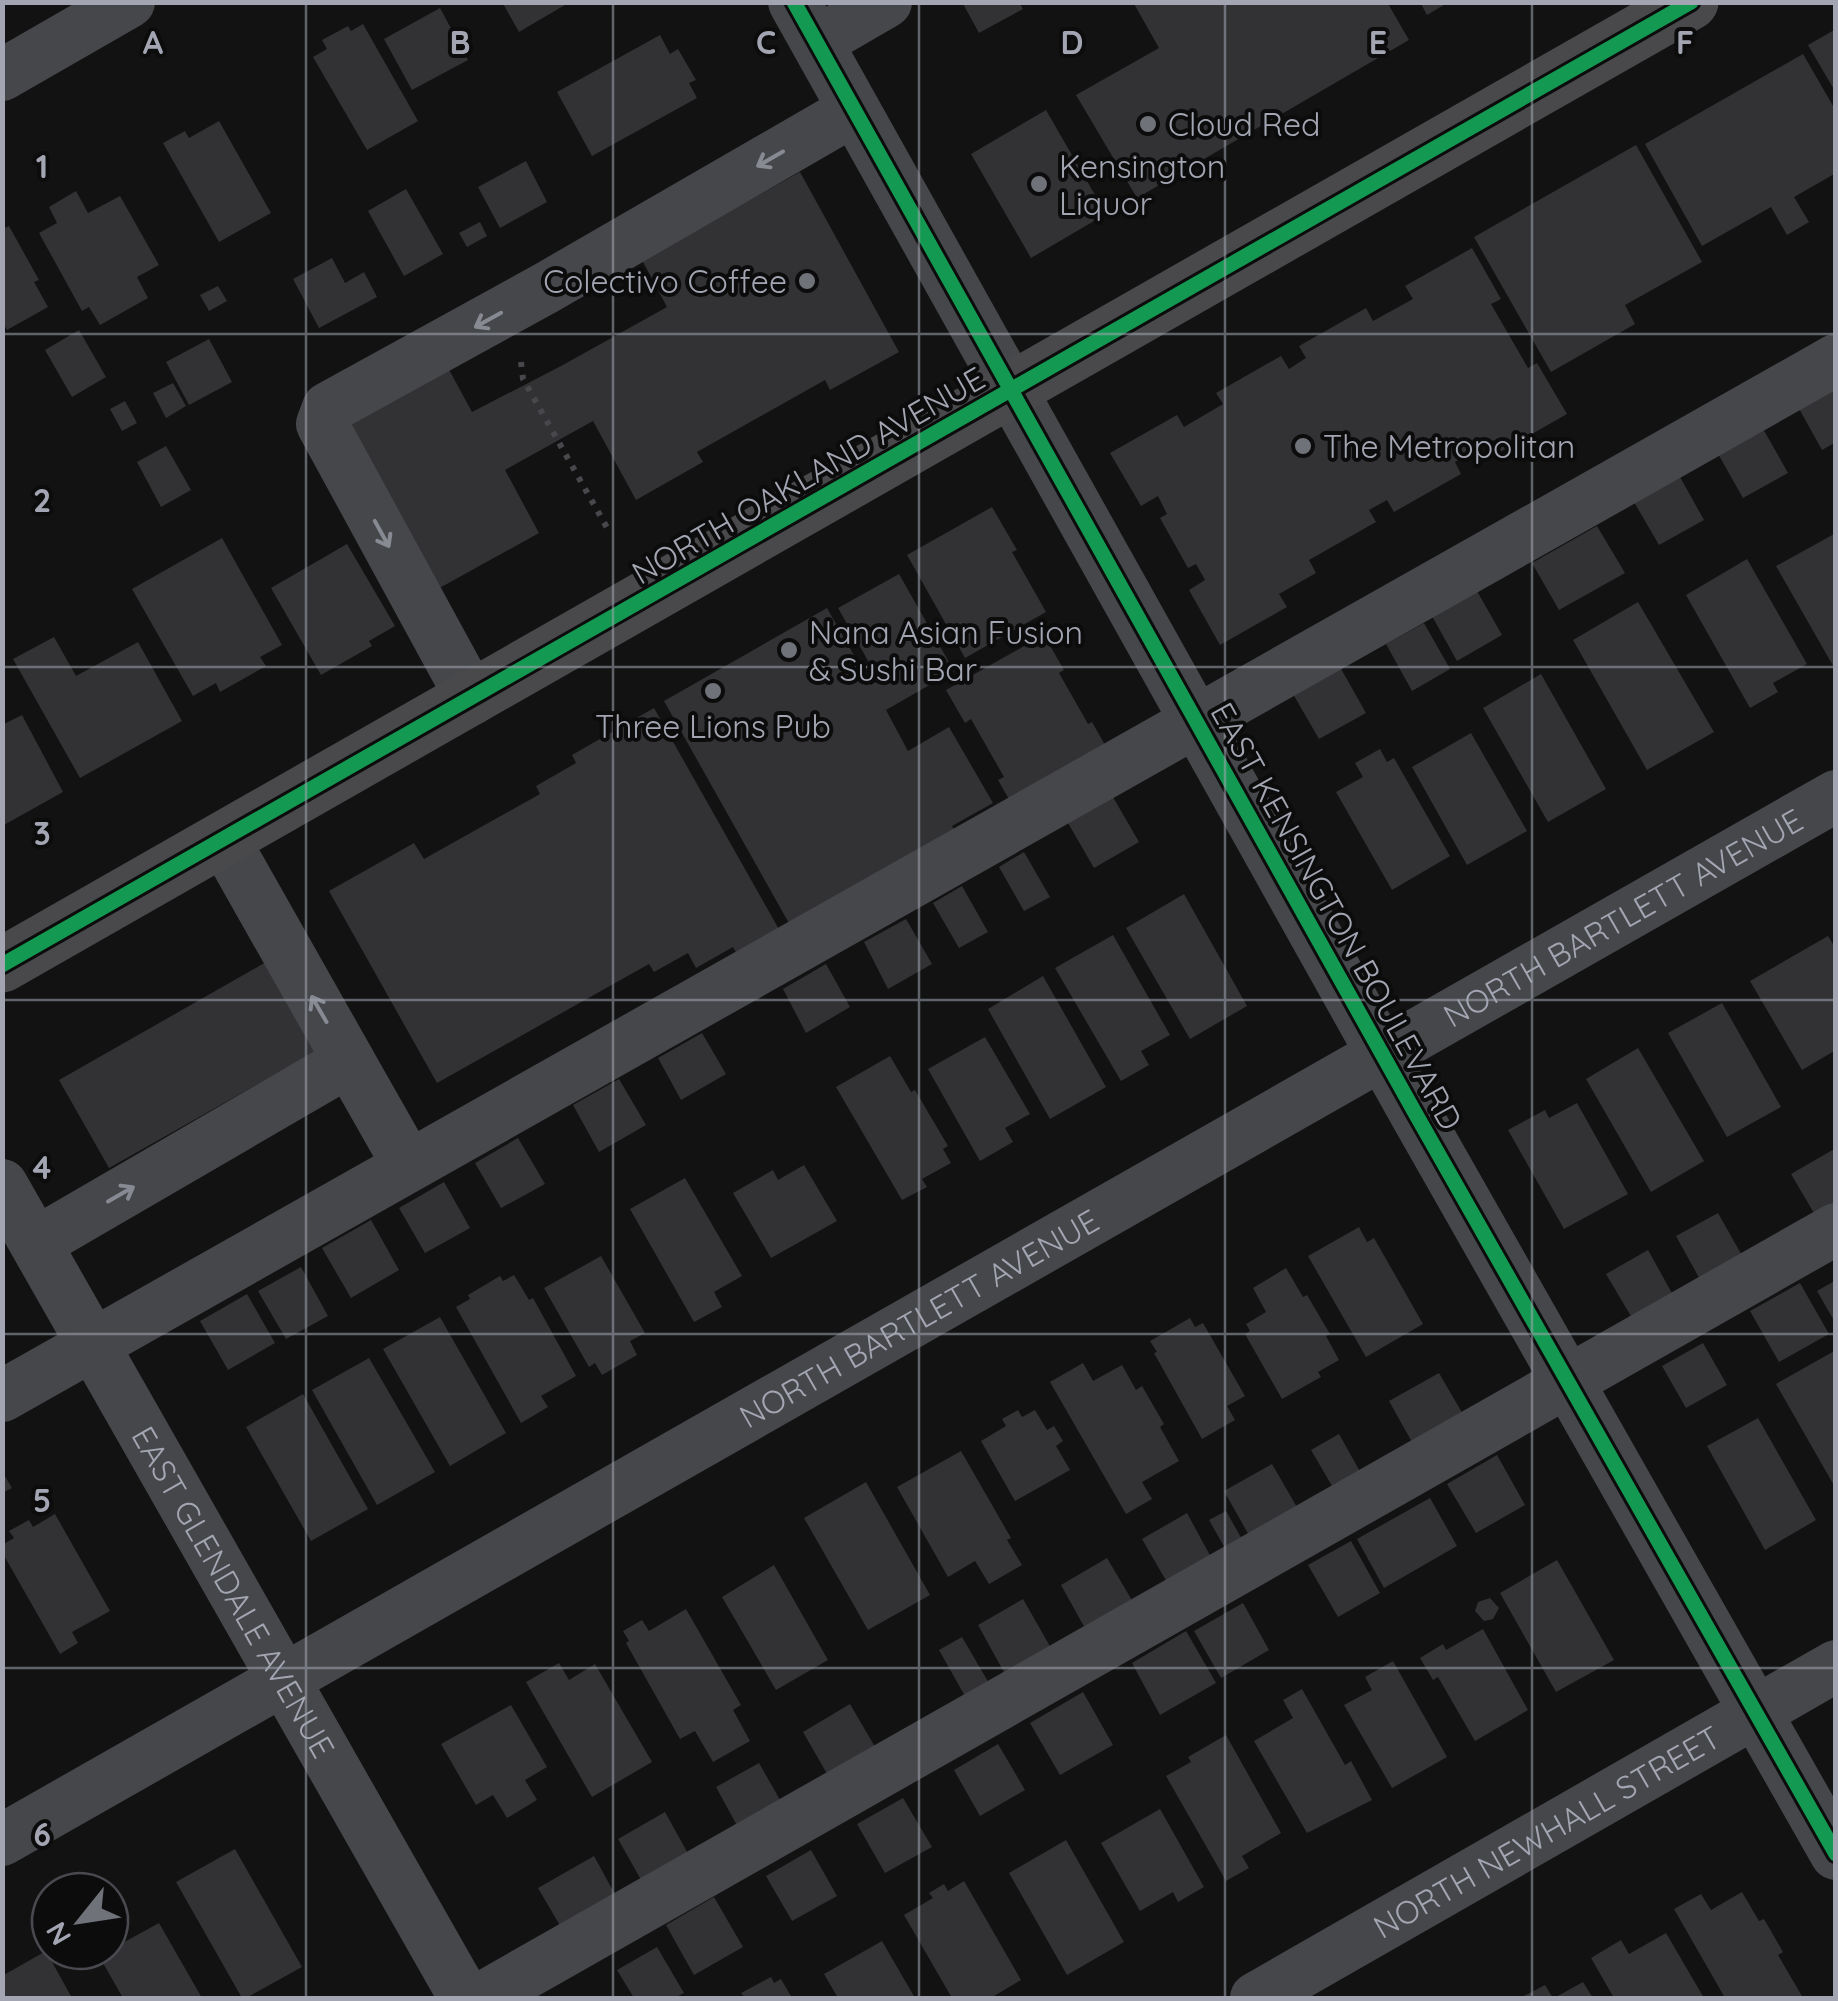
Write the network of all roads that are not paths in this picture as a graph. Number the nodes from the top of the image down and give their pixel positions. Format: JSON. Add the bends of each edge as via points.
{"nodes":[{"id":1,"x":129,"y":2,"type":"edge"},
{"id":2,"x":886,"y":2,"type":"edge"},
{"id":3,"x":1691,"y":2,"type":"edge"},
{"id":4,"x":806,"y":22,"type":"edge"},
{"id":5,"x":2,"y":75,"type":"edge"},
{"id":6,"x":854,"y":110,"type":"junction"},
{"id":7,"x":1836,"y":360,"type":"edge"},
{"id":8,"x":1010,"y":392,"type":"junction"},
{"id":9,"x":472,"y":699,"type":"junction"},
{"id":10,"x":1196,"y":718,"type":"junction"},
{"id":11,"x":1836,"y":796,"type":"edge"},
{"id":12,"x":224,"y":840,"type":"junction"},
{"id":13,"x":2,"y":964,"type":"edge"},
{"id":14,"x":1382,"y":1054,"type":"junction"},
{"id":15,"x":349,"y":1061,"type":"junction"},
{"id":16,"x":408,"y":1165,"type":"junction"},
{"id":17,"x":2,"y":1185,"type":"edge"},
{"id":18,"x":1836,"y":1229,"type":"edge"},
{"id":19,"x":36,"y":1244,"type":"junction"},
{"id":20,"x":94,"y":1344,"type":"junction"},
{"id":21,"x":1567,"y":1380,"type":"junction"},
{"id":22,"x":2,"y":1396,"type":"edge"},
{"id":23,"x":1836,"y":1666,"type":"edge"},
{"id":24,"x":285,"y":1679,"type":"junction"},
{"id":25,"x":1756,"y":1712,"type":"junction"},
{"id":26,"x":2,"y":1840,"type":"edge"},
{"id":27,"x":1836,"y":1854,"type":"edge"},
{"id":28,"x":464,"y":1998,"type":"edge"},
{"id":29,"x":482,"y":1998,"type":"edge"},
{"id":30,"x":1256,"y":1998,"type":"edge"}],
"edges":[{"from":1,"to":5,"type":"street"},
{"from":2,"to":4,"type":"street"},
{"from":3,"to":8,"type":"main road","name":"NORTH OAKLAND AVENUE"},
{"from":4,"to":6,"type":"street","name":"EAST KENSINGTON BOULEVARD"},
{"from":6,"to":8,"type":"street","name":"EAST KENSINGTON BOULEVARD"},
{"from":6,"to":9,"type":"street","one_way":true,"via":[[328,408],[322,424]]},
{"from":7,"to":10,"type":"street"},
{"from":8,"to":9,"type":"main road","name":"NORTH OAKLAND AVENUE"},
{"from":8,"to":10,"type":"street","name":"EAST KENSINGTON BOULEVARD"},
{"from":9,"to":12,"type":"main road","name":"NORTH OAKLAND AVENUE"},
{"from":10,"to":14,"type":"street","name":"EAST KENSINGTON BOULEVARD"},
{"from":10,"to":16,"type":"street"},
{"from":11,"to":14,"type":"street","name":"NORTH BARTLETT AVENUE"},
{"from":12,"to":13,"type":"main road","name":"NORTH OAKLAND AVENUE"},
{"from":15,"to":12,"type":"street","one_way":true},
{"from":14,"to":21,"type":"street","name":"EAST KENSINGTON BOULEVARD"},
{"from":14,"to":24,"type":"street","name":"NORTH BARTLETT AVENUE"},
{"from":15,"to":16,"type":"street"},
{"from":19,"to":15,"type":"street","one_way":true},
{"from":16,"to":20,"type":"street"},
{"from":17,"to":19,"type":"street","name":"EAST GLENDALE AVENUE"},
{"from":18,"to":21,"type":"street"},
{"from":19,"to":20,"type":"street","name":"EAST GLENDALE AVENUE"},
{"from":20,"to":22,"type":"street"},
{"from":20,"to":24,"type":"street","name":"EAST GLENDALE AVENUE"},
{"from":21,"to":25,"type":"street","name":"EAST KENSINGTON BOULEVARD"},
{"from":21,"to":29,"type":"street"},
{"from":23,"to":25,"type":"street","name":"NORTH NEWHALL STREET"},
{"from":24,"to":26,"type":"street","name":"NORTH BARTLETT AVENUE"},
{"from":24,"to":28,"type":"street","name":"EAST GLENDALE AVENUE"},
{"from":25,"to":27,"type":"street","name":"EAST KENSINGTON BOULEVARD"},
{"from":25,"to":30,"type":"street","name":"NORTH NEWHALL STREET"}]}
